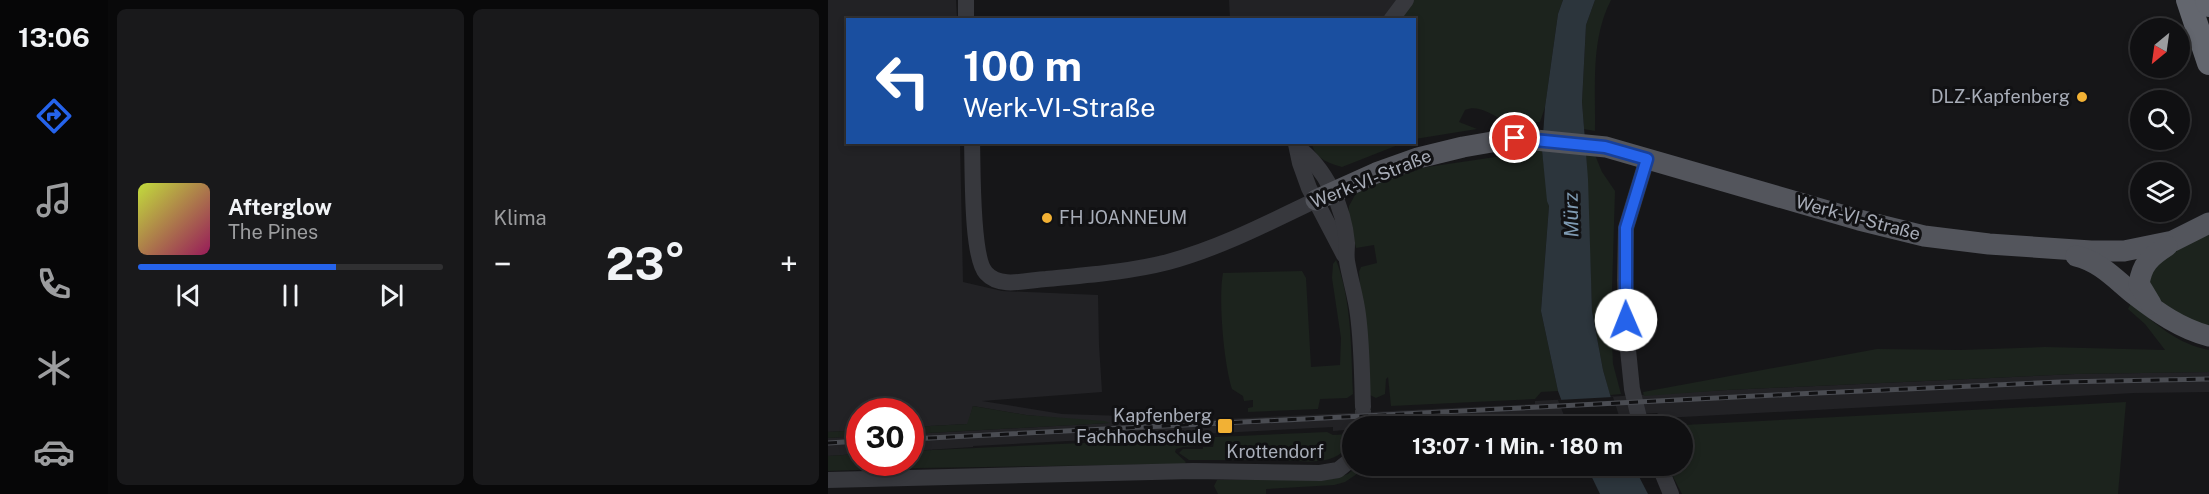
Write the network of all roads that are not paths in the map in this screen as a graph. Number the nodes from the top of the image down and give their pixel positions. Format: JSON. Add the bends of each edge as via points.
{"nodes":[{"id":1,"x":966,"y":0,"type":"edge"},
{"id":2,"x":1406,"y":0,"type":"edge"},
{"id":3,"x":2188,"y":0,"type":"edge"},
{"id":4,"x":2207,"y":0,"type":"edge"},
{"id":5,"x":2209,"y":5,"type":"edge"},
{"id":6,"x":966,"y":18,"type":"edge"},
{"id":7,"x":1392,"y":18,"type":"edge"},
{"id":8,"x":2209,"y":63,"type":"edge"},
{"id":9,"x":972,"y":144,"type":"edge"},
{"id":10,"x":1297,"y":145,"type":"edge"},
{"id":11,"x":1647,"y":159,"type":"junction"},
{"id":12,"x":1324,"y":196,"type":"junction"},
{"id":13,"x":2209,"y":223,"type":"edge"},
{"id":14,"x":2174,"y":242,"type":"junction"},
{"id":15,"x":2047,"y":248,"type":"junction"},
{"id":16,"x":2124,"y":251,"type":"junction"},
{"id":17,"x":2129,"y":282,"type":"junction"},
{"id":18,"x":2209,"y":336,"type":"edge"},
{"id":19,"x":1363,"y":407,"type":"tunnel mouth"},
{"id":20,"x":1639,"y":416,"type":"edge"},
{"id":21,"x":1342,"y":467,"type":"edge"},
{"id":22,"x":1664,"y":476,"type":"edge"},
{"id":23,"x":828,"y":480,"type":"edge"},
{"id":24,"x":1671,"y":494,"type":"edge"}],
"edges":[{"from":1,"to":6,"type":"street"},
{"from":2,"to":7,"type":"street"},
{"from":3,"to":8,"type":"highway"},
{"from":4,"to":5,"type":"highway"},
{"from":9,"to":12,"type":"street","name":"Werk-VI-Straße","via":[[980,262],[987,275],[1001,283],[1171,261],[1209,249]]},
{"from":10,"to":12,"type":"street","via":[[1316,165]]},
{"from":11,"to":12,"type":"main road","name":"Werk-VI-Straße","via":[[1605,147],[1515,138],[1418,158]]},
{"from":11,"to":15,"type":"main road","name":"Werk-VI-Straße","via":[[1924,236]]},
{"from":11,"to":20,"type":"street","via":[[1626,228],[1627,340]]},
{"from":12,"to":19,"type":"street","via":[[1343,221],[1347,242],[1358,316]]},
{"from":13,"to":14,"type":"main road","name":"Werk-VI-Straße"},
{"from":14,"to":16,"type":"main road","name":"Werk-VI-Straße"},
{"from":14,"to":17,"type":"main road","via":[[2156,253]]},
{"from":15,"to":16,"type":"main road","name":"Werk-VI-Straße"},
{"from":15,"to":17,"type":"main road","via":[[2085,258]]},
{"from":16,"to":17,"type":"main road","via":[[2117,270]]},
{"from":17,"to":18,"type":"main road","via":[[2134,294],[2170,320]]},
{"from":21,"to":23,"type":"street","name":"Krottendorf","via":[[1332,472],[1193,471]]},
{"from":22,"to":24,"type":"street"}]}
